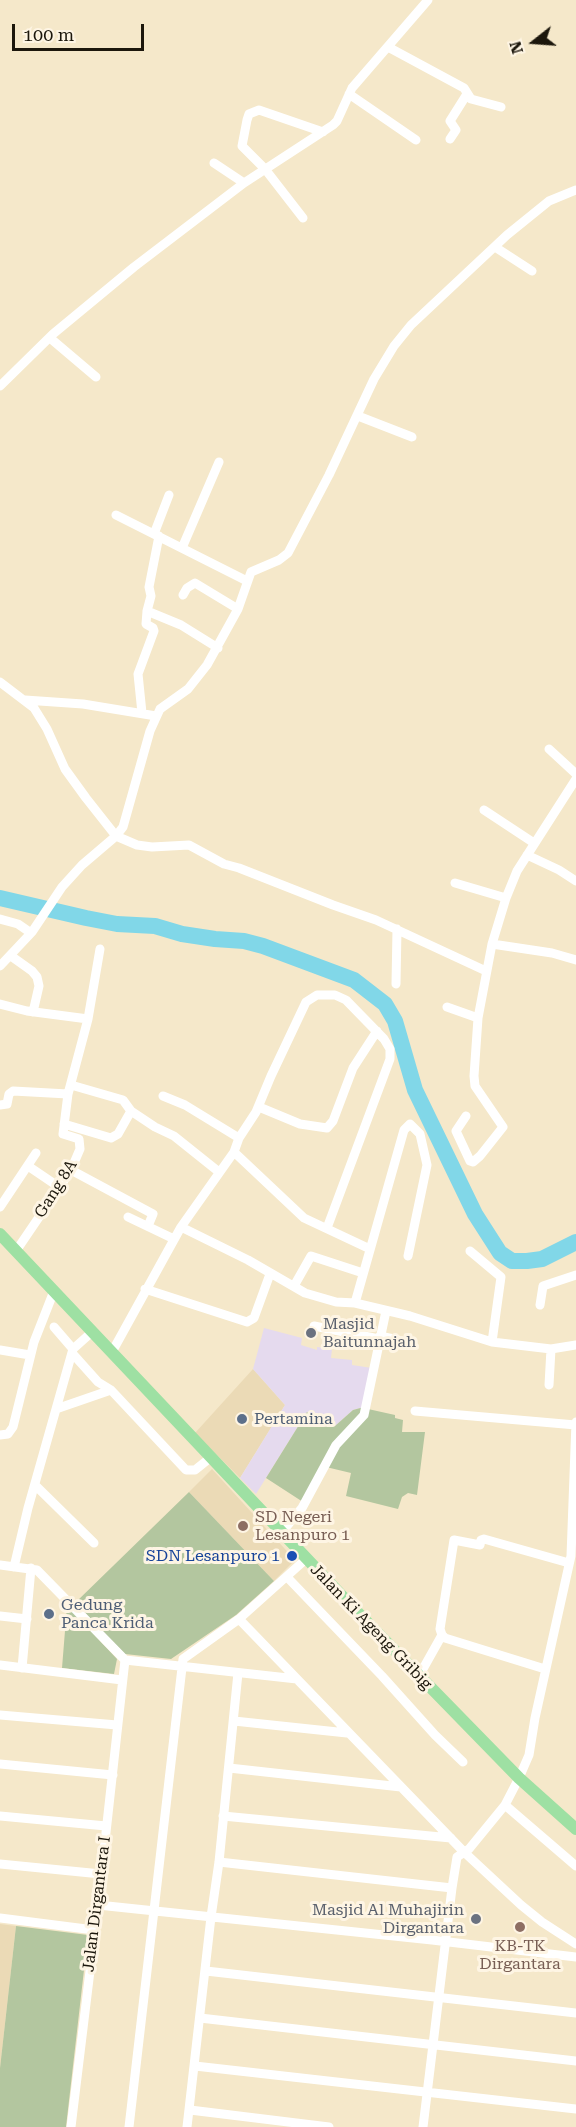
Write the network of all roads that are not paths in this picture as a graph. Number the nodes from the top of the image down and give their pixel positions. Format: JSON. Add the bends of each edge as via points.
{"nodes":[{"id":1,"x":428,"y":0,"type":"edge"},
{"id":2,"x":388,"y":47,"type":"junction"},
{"id":3,"x":350,"y":94,"type":"junction"},
{"id":4,"x":467,"y":94,"type":"junction"},
{"id":5,"x":501,"y":106,"type":"dead end"},
{"id":6,"x":323,"y":132,"type":"junction"},
{"id":7,"x":450,"y":139,"type":"dead end"},
{"id":8,"x":416,"y":140,"type":"dead end"},
{"id":9,"x":214,"y":163,"type":"dead end"},
{"id":10,"x":265,"y":169,"type":"junction"},
{"id":11,"x":244,"y":183,"type":"junction"},
{"id":12,"x":576,"y":190,"type":"edge"},
{"id":13,"x":303,"y":218,"type":"dead end"},
{"id":14,"x":495,"y":247,"type":"junction"},
{"id":15,"x":532,"y":272,"type":"dead end"},
{"id":16,"x":50,"y":338,"type":"junction"},
{"id":17,"x":96,"y":377,"type":"dead end"},
{"id":18,"x":0,"y":386,"type":"edge"},
{"id":19,"x":358,"y":416,"type":"junction"},
{"id":20,"x":412,"y":437,"type":"dead end"},
{"id":21,"x":219,"y":462,"type":"dead end"},
{"id":22,"x":169,"y":495,"type":"dead end"},
{"id":23,"x":116,"y":515,"type":"dead end"},
{"id":24,"x":157,"y":535,"type":"junction"},
{"id":25,"x":182,"y":548,"type":"junction"},
{"id":26,"x":247,"y":581,"type":"junction"},
{"id":27,"x":183,"y":595,"type":"dead end"},
{"id":28,"x":238,"y":609,"type":"junction"},
{"id":29,"x":147,"y":611,"type":"junction"},
{"id":30,"x":218,"y":648,"type":"junction"},
{"id":31,"x":0,"y":682,"type":"edge"},
{"id":32,"x":25,"y":700,"type":"junction"},
{"id":33,"x":142,"y":713,"type":"junction"},
{"id":34,"x":156,"y":716,"type":"junction"},
{"id":35,"x":549,"y":749,"type":"dead end"},
{"id":36,"x":576,"y":774,"type":"edge"},
{"id":37,"x":576,"y":779,"type":"edge"},
{"id":38,"x":484,"y":810,"type":"dead end"},
{"id":39,"x":112,"y":839,"type":"junction"},
{"id":40,"x":534,"y":843,"type":"junction"},
{"id":41,"x":527,"y":855,"type":"junction"},
{"id":42,"x":576,"y":881,"type":"edge"},
{"id":43,"x":455,"y":883,"type":"dead end"},
{"id":44,"x":506,"y":898,"type":"junction"},
{"id":45,"x":0,"y":919,"type":"edge"},
{"id":46,"x":397,"y":929,"type":"junction"},
{"id":47,"x":32,"y":933,"type":"junction"},
{"id":48,"x":492,"y":944,"type":"junction"},
{"id":49,"x":100,"y":949,"type":"dead end"},
{"id":50,"x":10,"y":956,"type":"junction"},
{"id":51,"x":576,"y":960,"type":"edge"},
{"id":52,"x":0,"y":966,"type":"edge"},
{"id":53,"x":486,"y":971,"type":"junction"},
{"id":54,"x":396,"y":984,"type":"dead end"},
{"id":55,"x":0,"y":1004,"type":"edge"},
{"id":56,"x":447,"y":1007,"type":"dead end"},
{"id":57,"x":33,"y":1012,"type":"junction"},
{"id":58,"x":478,"y":1018,"type":"junction"},
{"id":59,"x":88,"y":1019,"type":"junction"},
{"id":60,"x":377,"y":1031,"type":"junction"},
{"id":61,"x":69,"y":1089,"type":"junction"},
{"id":62,"x":163,"y":1096,"type":"dead end"},
{"id":63,"x":0,"y":1105,"type":"edge"},
{"id":64,"x":259,"y":1107,"type":"junction"},
{"id":65,"x":131,"y":1111,"type":"junction"},
{"id":66,"x":466,"y":1116,"type":"dead end"},
{"id":67,"x":64,"y":1124,"type":"junction"},
{"id":68,"x":239,"y":1138,"type":"junction"},
{"id":69,"x":234,"y":1152,"type":"junction"},
{"id":70,"x":36,"y":1153,"type":"dead end"},
{"id":71,"x":28,"y":1166,"type":"junction"},
{"id":72,"x":70,"y":1170,"type":"junction"},
{"id":73,"x":219,"y":1172,"type":"junction"},
{"id":74,"x":59,"y":1187,"type":"junction"},
{"id":75,"x":0,"y":1207,"type":"edge"},
{"id":76,"x":128,"y":1217,"type":"dead end"},
{"id":77,"x":148,"y":1227,"type":"junction"},
{"id":78,"x":181,"y":1227,"type":"junction"},
{"id":79,"x":327,"y":1228,"type":"junction"},
{"id":80,"x":0,"y":1234,"type":"edge"},
{"id":81,"x":174,"y":1239,"type":"junction"},
{"id":82,"x":370,"y":1249,"type":"junction"},
{"id":83,"x":16,"y":1251,"type":"junction"},
{"id":84,"x":470,"y":1251,"type":"dead end"},
{"id":85,"x":408,"y":1256,"type":"dead end"},
{"id":86,"x":363,"y":1273,"type":"junction"},
{"id":87,"x":270,"y":1274,"type":"junction"},
{"id":88,"x":576,"y":1275,"type":"edge"},
{"id":89,"x":294,"y":1286,"type":"junction"},
{"id":90,"x":145,"y":1289,"type":"junction"},
{"id":91,"x":54,"y":1291,"type":"junction"},
{"id":92,"x":355,"y":1303,"type":"junction"},
{"id":93,"x":540,"y":1305,"type":"dead end"},
{"id":94,"x":386,"y":1311,"type":"junction"},
{"id":95,"x":314,"y":1326,"type":"dead end"},
{"id":96,"x":54,"y":1327,"type":"dead end"},
{"id":97,"x":92,"y":1332,"type":"junction"},
{"id":98,"x":379,"y":1338,"type":"junction"},
{"id":99,"x":398,"y":1340,"type":"dead end"},
{"id":100,"x":492,"y":1342,"type":"junction"},
{"id":101,"x":576,"y":1345,"type":"edge"},
{"id":102,"x":551,"y":1348,"type":"junction"},
{"id":103,"x":0,"y":1350,"type":"edge"},
{"id":104,"x":73,"y":1351,"type":"junction"},
{"id":105,"x":112,"y":1352,"type":"junction"},
{"id":106,"x":30,"y":1355,"type":"junction"},
{"id":107,"x":549,"y":1385,"type":"dead end"},
{"id":108,"x":111,"y":1390,"type":"junction"},
{"id":109,"x":56,"y":1408,"type":"junction"},
{"id":110,"x":415,"y":1411,"type":"dead end"},
{"id":111,"x":576,"y":1423,"type":"edge"},
{"id":112,"x":0,"y":1435,"type":"edge"},
{"id":113,"x":210,"y":1458,"type":"junction"},
{"id":114,"x":35,"y":1485,"type":"junction"},
{"id":115,"x":281,"y":1533,"type":"junction"},
{"id":116,"x":94,"y":1543,"type":"dead end"},
{"id":117,"x":572,"y":1558,"type":"edge"},
{"id":118,"x":306,"y":1559,"type":"junction"},
{"id":119,"x":0,"y":1565,"type":"edge"},
{"id":120,"x":14,"y":1567,"type":"junction"},
{"id":121,"x":31,"y":1568,"type":"junction"},
{"id":122,"x":287,"y":1577,"type":"junction"},
{"id":123,"x":0,"y":1616,"type":"edge"},
{"id":124,"x":27,"y":1619,"type":"junction"},
{"id":125,"x":239,"y":1619,"type":"junction"},
{"id":126,"x":442,"y":1635,"type":"junction"},
{"id":127,"x":125,"y":1660,"type":"junction"},
{"id":128,"x":0,"y":1665,"type":"edge"},
{"id":129,"x":182,"y":1665,"type":"junction"},
{"id":130,"x":22,"y":1668,"type":"junction"},
{"id":131,"x":545,"y":1669,"type":"junction"},
{"id":132,"x":238,"y":1673,"type":"junction"},
{"id":133,"x":419,"y":1676,"type":"junction"},
{"id":134,"x":297,"y":1679,"type":"junction"},
{"id":135,"x":122,"y":1680,"type":"junction"},
{"id":136,"x":0,"y":1715,"type":"edge"},
{"id":137,"x":234,"y":1721,"type":"junction"},
{"id":138,"x":117,"y":1725,"type":"junction"},
{"id":139,"x":348,"y":1733,"type":"junction"},
{"id":140,"x":463,"y":1762,"type":"dead end"},
{"id":141,"x":0,"y":1764,"type":"edge"},
{"id":142,"x":229,"y":1768,"type":"junction"},
{"id":143,"x":112,"y":1775,"type":"junction"},
{"id":144,"x":519,"y":1778,"type":"junction"},
{"id":145,"x":401,"y":1787,"type":"junction"},
{"id":146,"x":505,"y":1805,"type":"junction"},
{"id":147,"x":0,"y":1816,"type":"edge"},
{"id":148,"x":224,"y":1816,"type":"junction"},
{"id":149,"x":106,"y":1826,"type":"junction"},
{"id":150,"x":576,"y":1829,"type":"edge"},
{"id":151,"x":452,"y":1838,"type":"junction"},
{"id":152,"x":464,"y":1852,"type":"junction"},
{"id":153,"x":219,"y":1862,"type":"junction"},
{"id":154,"x":0,"y":1864,"type":"edge"},
{"id":155,"x":576,"y":1866,"type":"edge"},
{"id":156,"x":101,"y":1874,"type":"junction"},
{"id":157,"x":452,"y":1888,"type":"junction"},
{"id":158,"x":98,"y":1905,"type":"junction"},
{"id":159,"x":155,"y":1911,"type":"junction"},
{"id":160,"x":211,"y":1917,"type":"junction"},
{"id":161,"x":0,"y":1918,"type":"edge"},
{"id":162,"x":94,"y":1930,"type":"junction"},
{"id":163,"x":446,"y":1943,"type":"junction"},
{"id":164,"x":576,"y":1944,"type":"edge"},
{"id":165,"x":576,"y":1957,"type":"edge"},
{"id":166,"x":206,"y":1971,"type":"junction"},
{"id":167,"x":439,"y":1998,"type":"junction"},
{"id":168,"x":576,"y":2013,"type":"edge"},
{"id":169,"x":200,"y":2018,"type":"junction"},
{"id":170,"x":433,"y":2045,"type":"junction"},
{"id":171,"x":576,"y":2061,"type":"edge"},
{"id":172,"x":195,"y":2066,"type":"junction"},
{"id":173,"x":428,"y":2091,"type":"junction"},
{"id":174,"x":576,"y":2109,"type":"edge"},
{"id":175,"x":190,"y":2110,"type":"junction"},
{"id":176,"x":71,"y":2127,"type":"edge"},
{"id":177,"x":129,"y":2127,"type":"edge"},
{"id":178,"x":187,"y":2127,"type":"edge"},
{"id":179,"x":329,"y":2127,"type":"edge"},
{"id":180,"x":423,"y":2127,"type":"edge"}],
"edges":[{"from":1,"to":2,"type":"street"},
{"from":2,"to":3,"type":"street"},
{"from":2,"to":4,"type":"street","via":[[464,88]]},
{"from":3,"to":6,"type":"street","via":[[337,122]]},
{"from":3,"to":8,"type":"street"},
{"from":4,"to":5,"type":"street","via":[[476,101]]},
{"from":4,"to":7,"type":"street","via":[[450,121],[456,129]]},
{"from":6,"to":10,"type":"street"},
{"from":6,"to":10,"type":"street","via":[[253,111],[247,120],[242,146]]},
{"from":9,"to":11,"type":"street"},
{"from":10,"to":11,"type":"street"},
{"from":10,"to":13,"type":"street"},
{"from":11,"to":16,"type":"street","via":[[134,267]]},
{"from":12,"to":14,"type":"street","via":[[549,201]]},
{"from":14,"to":15,"type":"street"},
{"from":14,"to":19,"type":"street","via":[[404,334],[374,379]]},
{"from":16,"to":17,"type":"street"},
{"from":16,"to":18,"type":"street"},
{"from":19,"to":20,"type":"street"},
{"from":19,"to":26,"type":"street","via":[[288,553],[256,568]]},
{"from":21,"to":25,"type":"street"},
{"from":22,"to":24,"type":"street"},
{"from":23,"to":24,"type":"street"},
{"from":24,"to":25,"type":"street"},
{"from":24,"to":29,"type":"street"},
{"from":25,"to":26,"type":"street"},
{"from":26,"to":28,"type":"street"},
{"from":27,"to":28,"type":"street","via":[[195,583]]},
{"from":28,"to":30,"type":"street"},
{"from":29,"to":30,"type":"street"},
{"from":29,"to":33,"type":"street","via":[[145,622],[154,631],[138,674]]},
{"from":30,"to":34,"type":"street","via":[[188,689],[163,706]]},
{"from":31,"to":32,"type":"street"},
{"from":32,"to":33,"type":"street"},
{"from":32,"to":39,"type":"street","via":[[43,720],[65,769]]},
{"from":33,"to":34,"type":"street"},
{"from":34,"to":39,"type":"street","via":[[125,824]]},
{"from":35,"to":36,"type":"street"},
{"from":37,"to":40,"type":"street"},
{"from":38,"to":40,"type":"street"},
{"from":39,"to":46,"type":"street","via":[[152,847],[189,845],[224,864]]},
{"from":39,"to":47,"type":"street","via":[[62,887]]},
{"from":40,"to":41,"type":"street"},
{"from":41,"to":42,"type":"street"},
{"from":41,"to":44,"type":"street"},
{"from":43,"to":44,"type":"street"},
{"from":44,"to":48,"type":"street"},
{"from":45,"to":47,"type":"street"},
{"from":46,"to":53,"type":"street"},
{"from":46,"to":54,"type":"street"},
{"from":47,"to":50,"type":"street"},
{"from":48,"to":51,"type":"street"},
{"from":48,"to":53,"type":"street"},
{"from":49,"to":59,"type":"street"},
{"from":50,"to":52,"type":"street"},
{"from":50,"to":57,"type":"street","via":[[37,977],[39,986]]},
{"from":53,"to":58,"type":"street"},
{"from":55,"to":57,"type":"street"},
{"from":56,"to":58,"type":"street"},
{"from":57,"to":59,"type":"street"},
{"from":58,"to":66,"type":"street","via":[[476,1086],[503,1127],[474,1162],[456,1131]]},
{"from":59,"to":61,"type":"street"},
{"from":60,"to":64,"type":"street","via":[[353,1068],[327,1128],[300,1124]]},
{"from":60,"to":64,"type":"street","via":[[346,1000],[335,995],[311,997]]},
{"from":60,"to":79,"type":"street","via":[[390,1049],[390,1059]]},
{"from":61,"to":63,"type":"street","via":[[10,1092],[7,1104]]},
{"from":61,"to":65,"type":"street","via":[[123,1100]]},
{"from":61,"to":67,"type":"street"},
{"from":62,"to":68,"type":"street"},
{"from":64,"to":68,"type":"street"},
{"from":65,"to":67,"type":"street","via":[[118,1134],[111,1138]]},
{"from":65,"to":73,"type":"street","via":[[174,1136]]},
{"from":67,"to":72,"type":"street","name":"Gang 8A","via":[[63,1134],[80,1140]]},
{"from":68,"to":69,"type":"street"},
{"from":69,"to":73,"type":"street"},
{"from":69,"to":79,"type":"street","via":[[292,1209]]},
{"from":70,"to":71,"type":"street"},
{"from":71,"to":74,"type":"street"},
{"from":71,"to":75,"type":"street"},
{"from":72,"to":74,"type":"street","name":"Gang 8A"},
{"from":72,"to":77,"type":"street","via":[[153,1214]]},
{"from":73,"to":78,"type":"street"},
{"from":74,"to":83,"type":"street","name":"Gang 8A"},
{"from":76,"to":77,"type":"street"},
{"from":77,"to":81,"type":"street"},
{"from":78,"to":81,"type":"street"},
{"from":78,"to":87,"type":"street"},
{"from":79,"to":82,"type":"street"},
{"from":80,"to":83,"type":"main road","name":"Jalan Ki Ageng Gribig"},
{"from":81,"to":90,"type":"street"},
{"from":82,"to":85,"type":"street","via":[[404,1130],[410,1124],[420,1134],[427,1164]]},
{"from":82,"to":86,"type":"street"},
{"from":83,"to":91,"type":"main road","name":"Jalan Ki Ageng Gribig"},
{"from":84,"to":100,"type":"street","via":[[501,1277]]},
{"from":86,"to":89,"type":"street","via":[[310,1256]]},
{"from":86,"to":92,"type":"street"},
{"from":87,"to":89,"type":"street"},
{"from":87,"to":90,"type":"street","via":[[254,1318],[247,1322]]},
{"from":88,"to":93,"type":"street","via":[[543,1286]]},
{"from":89,"to":92,"type":"street","via":[[336,1302]]},
{"from":90,"to":105,"type":"street"},
{"from":91,"to":97,"type":"main road","name":"Jalan Ki Ageng Gribig"},
{"from":91,"to":106,"type":"street"},
{"from":92,"to":94,"type":"street"},
{"from":94,"to":98,"type":"street"},
{"from":94,"to":100,"type":"street"},
{"from":95,"to":98,"type":"street"},
{"from":96,"to":104,"type":"street"},
{"from":97,"to":104,"type":"street"},
{"from":97,"to":105,"type":"main road","name":"Jalan Ki Ageng Gribig"},
{"from":98,"to":99,"type":"street"},
{"from":98,"to":115,"type":"street","via":[[364,1415],[336,1445],[302,1508]]},
{"from":100,"to":102,"type":"street"},
{"from":101,"to":102,"type":"street"},
{"from":102,"to":107,"type":"street"},
{"from":103,"to":106,"type":"street"},
{"from":104,"to":108,"type":"street","via":[[98,1382]]},
{"from":104,"to":109,"type":"street"},
{"from":105,"to":113,"type":"main road","name":"Jalan Ki Ageng Gribig"},
{"from":106,"to":112,"type":"street","via":[[13,1427],[8,1434]]},
{"from":108,"to":109,"type":"street"},
{"from":108,"to":113,"type":"street","via":[[186,1470],[195,1470]]},
{"from":109,"to":114,"type":"street"},
{"from":110,"to":111,"type":"street"},
{"from":111,"to":117,"type":"street"},
{"from":113,"to":115,"type":"main road","name":"Jalan Ki Ageng Gribig"},
{"from":114,"to":116,"type":"street"},
{"from":114,"to":120,"type":"street"},
{"from":115,"to":118,"type":"main road","name":"Jalan Ki Ageng Gribig"},
{"from":117,"to":126,"type":"street","via":[[484,1539],[480,1545],[454,1540]]},
{"from":117,"to":131,"type":"street"},
{"from":118,"to":122,"type":"street"},
{"from":118,"to":133,"type":"main road","name":"Jalan Ki Ageng Gribig"},
{"from":119,"to":120,"type":"street"},
{"from":120,"to":121,"type":"street"},
{"from":121,"to":124,"type":"street"},
{"from":121,"to":127,"type":"street"},
{"from":122,"to":125,"type":"street"},
{"from":122,"to":140,"type":"street"},
{"from":123,"to":124,"type":"street"},
{"from":124,"to":130,"type":"street"},
{"from":125,"to":129,"type":"street","via":[[183,1659]]},
{"from":125,"to":134,"type":"street"},
{"from":126,"to":131,"type":"street"},
{"from":126,"to":133,"type":"street"},
{"from":127,"to":129,"type":"street"},
{"from":127,"to":135,"type":"street","name":"Jalan Dirgantara I"},
{"from":128,"to":130,"type":"street"},
{"from":129,"to":132,"type":"street"},
{"from":129,"to":159,"type":"street"},
{"from":130,"to":135,"type":"street"},
{"from":131,"to":144,"type":"street","via":[[529,1755]]},
{"from":132,"to":134,"type":"street"},
{"from":132,"to":137,"type":"street"},
{"from":133,"to":144,"type":"main road","name":"Jalan Ki Ageng Gribig"},
{"from":134,"to":139,"type":"street"},
{"from":135,"to":138,"type":"street","name":"Jalan Dirgantara I"},
{"from":136,"to":138,"type":"street"},
{"from":137,"to":139,"type":"street"},
{"from":137,"to":142,"type":"street"},
{"from":138,"to":143,"type":"street","name":"Jalan Dirgantara I"},
{"from":139,"to":145,"type":"street"},
{"from":141,"to":143,"type":"street"},
{"from":142,"to":145,"type":"street"},
{"from":142,"to":148,"type":"street"},
{"from":143,"to":149,"type":"street","name":"Jalan Dirgantara I"},
{"from":144,"to":146,"type":"street"},
{"from":144,"to":150,"type":"main road","name":"Jalan Ki Ageng Gribig"},
{"from":145,"to":151,"type":"street"},
{"from":146,"to":152,"type":"street"},
{"from":146,"to":155,"type":"street"},
{"from":147,"to":149,"type":"street"},
{"from":148,"to":151,"type":"street"},
{"from":148,"to":153,"type":"street"},
{"from":149,"to":156,"type":"street","name":"Jalan Dirgantara I"},
{"from":151,"to":152,"type":"street"},
{"from":152,"to":157,"type":"street","via":[[457,1857]]},
{"from":152,"to":164,"type":"street","via":[[528,1911]]},
{"from":153,"to":157,"type":"street"},
{"from":153,"to":160,"type":"street"},
{"from":154,"to":156,"type":"street"},
{"from":156,"to":158,"type":"street","name":"Jalan Dirgantara I"},
{"from":157,"to":163,"type":"street"},
{"from":158,"to":159,"type":"street"},
{"from":158,"to":162,"type":"street","name":"Jalan Dirgantara I"},
{"from":159,"to":160,"type":"street"},
{"from":159,"to":177,"type":"street"},
{"from":160,"to":163,"type":"street"},
{"from":160,"to":166,"type":"street"},
{"from":161,"to":162,"type":"street"},
{"from":162,"to":176,"type":"street","name":"Jalan Dirgantara I"},
{"from":163,"to":165,"type":"street"},
{"from":163,"to":167,"type":"street"},
{"from":166,"to":167,"type":"street"},
{"from":166,"to":169,"type":"street"},
{"from":167,"to":168,"type":"street"},
{"from":167,"to":170,"type":"street"},
{"from":169,"to":170,"type":"street"},
{"from":169,"to":172,"type":"street"},
{"from":170,"to":171,"type":"street"},
{"from":170,"to":173,"type":"street"},
{"from":172,"to":173,"type":"street"},
{"from":172,"to":175,"type":"street"},
{"from":173,"to":174,"type":"street"},
{"from":173,"to":180,"type":"street"},
{"from":175,"to":178,"type":"street"},
{"from":175,"to":179,"type":"street"}]}
